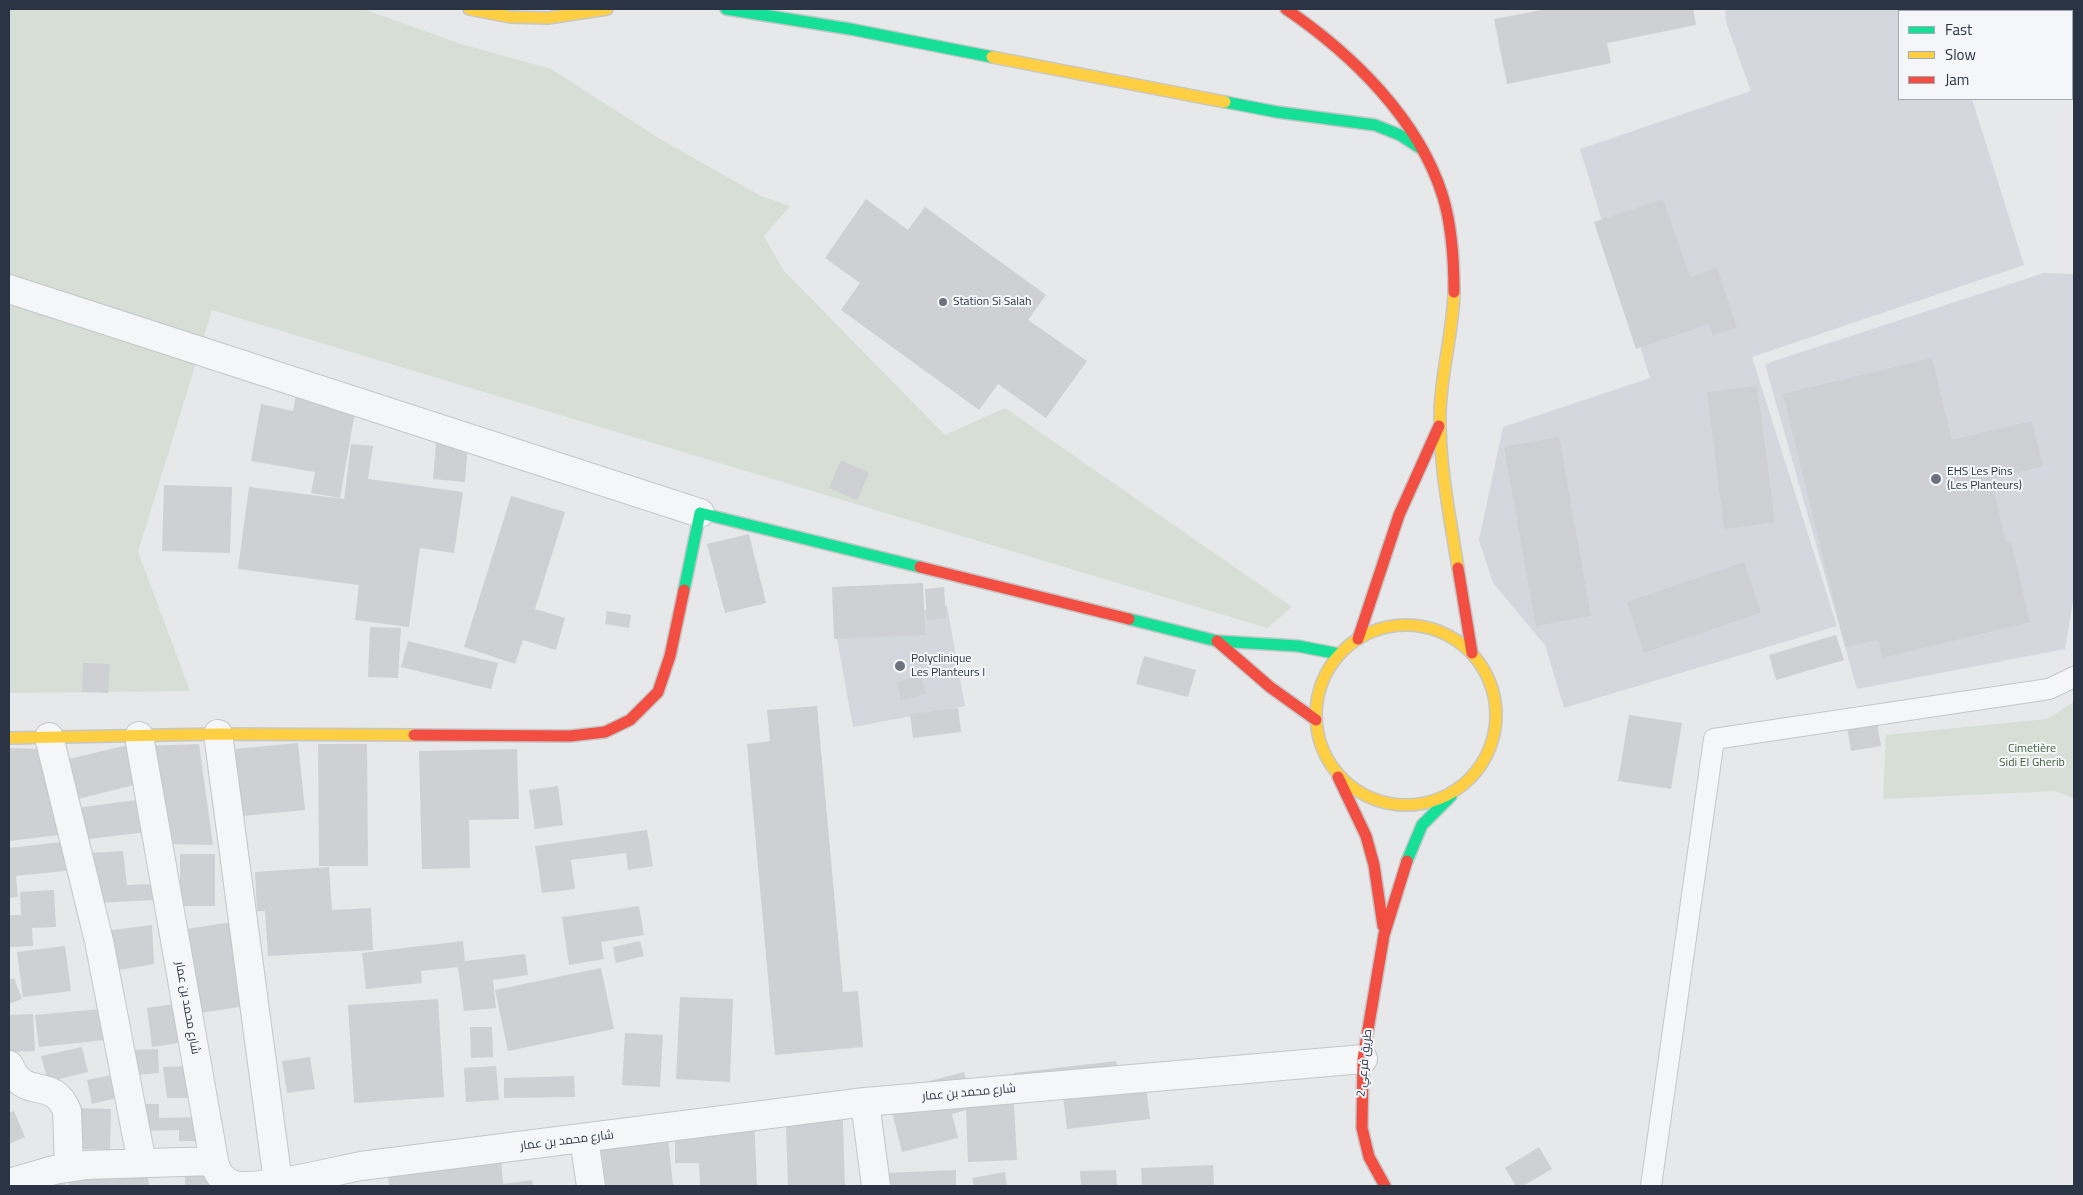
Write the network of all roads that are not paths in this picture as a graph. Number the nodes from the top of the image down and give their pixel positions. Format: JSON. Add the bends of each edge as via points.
{"nodes":[{"id":1,"x":469,"y":9,"type":"edge"},
{"id":2,"x":607,"y":9,"type":"edge"},
{"id":3,"x":726,"y":9,"type":"edge"},
{"id":4,"x":1286,"y":9,"type":"edge"},
{"id":5,"x":1423,"y":150,"type":"junction"},
{"id":6,"x":9,"y":289,"type":"edge"},
{"id":7,"x":1440,"y":425,"type":"junction"},
{"id":8,"x":700,"y":513,"type":"junction"},
{"id":9,"x":1358,"y":639,"type":"junction"},
{"id":10,"x":1217,"y":641,"type":"junction"},
{"id":11,"x":1472,"y":653,"type":"junction"},
{"id":12,"x":1339,"y":654,"type":"junction"},
{"id":13,"x":2074,"y":677,"type":"edge"},
{"id":14,"x":1316,"y":720,"type":"junction"},
{"id":15,"x":218,"y":734,"type":"junction"},
{"id":16,"x":140,"y":736,"type":"junction"},
{"id":17,"x":49,"y":737,"type":"junction"},
{"id":18,"x":9,"y":738,"type":"edge"},
{"id":19,"x":1336,"y":771,"type":"junction"},
{"id":20,"x":1460,"y":788,"type":"junction"},
{"id":21,"x":1384,"y":936,"type":"junction"},
{"id":22,"x":1364,"y":1060,"type":"junction"},
{"id":23,"x":9,"y":1064,"type":"edge"},
{"id":24,"x":17,"y":1087,"type":"edge"},
{"id":25,"x":865,"y":1102,"type":"junction"},
{"id":26,"x":584,"y":1139,"type":"junction"},
{"id":27,"x":214,"y":1161,"type":"junction"},
{"id":28,"x":142,"y":1163,"type":"junction"},
{"id":29,"x":69,"y":1167,"type":"junction"},
{"id":30,"x":362,"y":1176,"type":"edge"},
{"id":31,"x":278,"y":1182,"type":"junction"},
{"id":32,"x":9,"y":1183,"type":"edge"},
{"id":33,"x":591,"y":1186,"type":"edge"},
{"id":34,"x":876,"y":1186,"type":"edge"},
{"id":35,"x":1385,"y":1186,"type":"edge"},
{"id":36,"x":1652,"y":1186,"type":"edge"}],
"edges":[{"from":1,"to":2,"type":"main road","via":[[510,17],[548,18]]},
{"from":3,"to":5,"type":"main road","via":[[850,29],[1267,110],[1375,125],[1400,135]]},
{"from":4,"to":5,"type":"main road","via":[[1308,22],[1348,58],[1388,101]]},
{"from":5,"to":7,"type":"main road","via":[[1443,196],[1453,256],[1453,310]]},
{"from":6,"to":8,"type":"street"},
{"from":7,"to":9,"type":"main road","via":[[1399,515]]},
{"from":7,"to":11,"type":"main road","via":[[1454,549]]},
{"from":8,"to":10,"type":"main road"},
{"from":8,"to":15,"type":"main road","via":[[670,656],[658,692],[630,720],[605,732],[570,736]]},
{"from":9,"to":11,"type":"main road","via":[[1380,628],[1405,625],[1430,628],[1453,638]]},
{"from":9,"to":12,"type":"main road"},
{"from":10,"to":12,"type":"main road","via":[[1298,646]]},
{"from":10,"to":14,"type":"main road","via":[[1270,687]]},
{"from":11,"to":20,"type":"main road","name":"طريق فرعي 2","via":[[1489,678],[1497,708],[1494,739],[1481,766]]},
{"from":12,"to":14,"type":"main road","via":[[1326,674],[1318,697]]},
{"from":13,"to":36,"type":"lane","via":[[2049,689],[1714,739]]},
{"from":14,"to":19,"type":"main road","via":[[1322,748]]},
{"from":15,"to":16,"type":"main road"},
{"from":15,"to":31,"type":"street"},
{"from":16,"to":17,"type":"main road"},
{"from":16,"to":27,"type":"street","name":"شارع محمد بن عمار"},
{"from":17,"to":18,"type":"main road"},
{"from":17,"to":28,"type":"street","via":[[99,940]]},
{"from":19,"to":20,"type":"main road","via":[[1356,790],[1380,801],[1408,805],[1435,801]]},
{"from":19,"to":21,"type":"main road","name":"طريق فرعي 2","via":[[1366,836],[1374,865]]},
{"from":20,"to":21,"type":"main road","name":"طريق فرعي 2","via":[[1422,825],[1402,873]]},
{"from":21,"to":22,"type":"main road","name":"طريق فرعي 2"},
{"from":22,"to":25,"type":"street","name":"شارع محمد بن عمار"},
{"from":22,"to":35,"type":"main road","name":"طريق فرعي 2","via":[[1362,1128],[1369,1157]]},
{"from":23,"to":24,"type":"street"},
{"from":24,"to":29,"type":"street","via":[[53,1092],[64,1103]]},
{"from":25,"to":26,"type":"street","name":"شارع محمد بن عمار"},
{"from":25,"to":34,"type":"street"},
{"from":26,"to":30,"type":"street","name":"شارع محمد بن عمار"},
{"from":26,"to":33,"type":"street"},
{"from":27,"to":28,"type":"street"},
{"from":27,"to":31,"type":"street","name":"شارع محمد بن عمار","via":[[221,1177],[236,1186]]},
{"from":28,"to":29,"type":"street"},
{"from":29,"to":32,"type":"street"},
{"from":30,"to":31,"type":"street","name":"شارع محمد بن عمار"}]}
